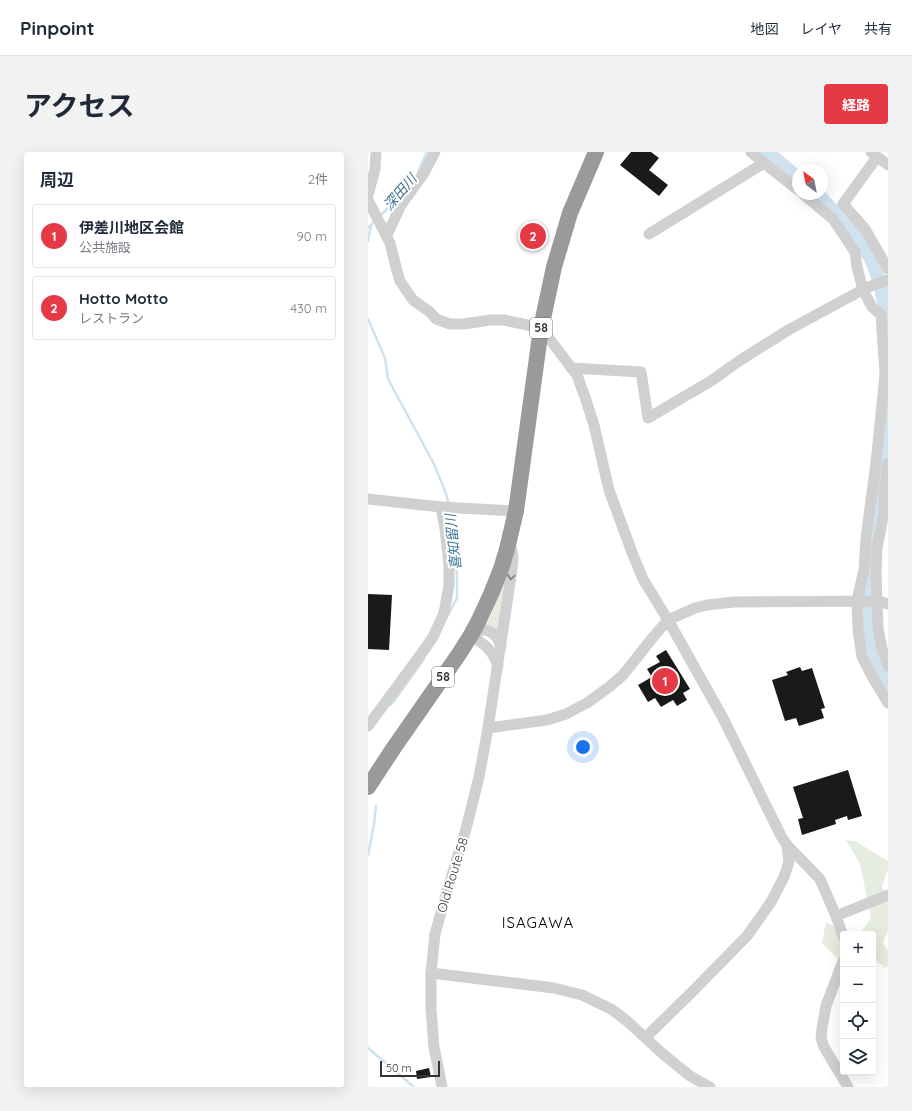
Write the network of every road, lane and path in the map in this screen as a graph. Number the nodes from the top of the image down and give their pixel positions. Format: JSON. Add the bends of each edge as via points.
{"nodes":[{"id":1,"x":376,"y":152,"type":"edge"},
{"id":2,"x":435,"y":152,"type":"edge"},
{"id":3,"x":589,"y":152,"type":"edge"},
{"id":4,"x":596,"y":152,"type":"edge"},
{"id":5,"x":751,"y":152,"type":"edge"},
{"id":6,"x":874,"y":154,"type":"edge"},
{"id":7,"x":764,"y":163,"type":"junction"},
{"id":8,"x":888,"y":164,"type":"edge"},
{"id":9,"x":792,"y":185,"type":"edge"},
{"id":10,"x":368,"y":198,"type":"edge"},
{"id":11,"x":810,"y":200,"type":"edge"},
{"id":12,"x":570,"y":213,"type":"junction"},
{"id":13,"x":386,"y":233,"type":"junction"},
{"id":14,"x":649,"y":234,"type":"dead end"},
{"id":15,"x":888,"y":269,"type":"edge"},
{"id":16,"x":888,"y":280,"type":"edge"},
{"id":17,"x":865,"y":289,"type":"junction"},
{"id":18,"x":541,"y":328,"type":"junction"},
{"id":19,"x":571,"y":368,"type":"junction"},
{"id":20,"x":888,"y":463,"type":"edge"},
{"id":21,"x":368,"y":499,"type":"edge"},
{"id":22,"x":447,"y":508,"type":"junction"},
{"id":23,"x":516,"y":511,"type":"junction"},
{"id":24,"x":510,"y":539,"type":"junction"},
{"id":25,"x":860,"y":601,"type":"junction"},
{"id":26,"x":881,"y":602,"type":"edge"},
{"id":27,"x":668,"y":620,"type":"junction"},
{"id":28,"x":471,"y":635,"type":"junction"},
{"id":29,"x":501,"y":647,"type":"junction"},
{"id":30,"x":498,"y":666,"type":"junction"},
{"id":31,"x":888,"y":666,"type":"edge"},
{"id":32,"x":888,"y":703,"type":"edge"},
{"id":33,"x":368,"y":726,"type":"edge"},
{"id":34,"x":488,"y":728,"type":"junction"},
{"id":35,"x":368,"y":787,"type":"edge"},
{"id":36,"x":787,"y":845,"type":"junction"},
{"id":37,"x":888,"y":895,"type":"edge"},
{"id":38,"x":836,"y":916,"type":"junction"},
{"id":39,"x":841,"y":931,"type":"edge"},
{"id":40,"x":841,"y":967,"type":"edge"},
{"id":41,"x":431,"y":973,"type":"junction"},
{"id":42,"x":646,"y":1037,"type":"junction"},
{"id":43,"x":442,"y":1087,"type":"edge"},
{"id":44,"x":710,"y":1087,"type":"edge"},
{"id":45,"x":848,"y":1087,"type":"edge"}],
"edges":[{"from":1,"to":10,"type":"street"},
{"from":2,"to":13,"type":"street"},
{"from":3,"to":12,"type":"street","via":[[580,174]]},
{"from":4,"to":12,"type":"highway","number":"58"},
{"from":5,"to":7,"type":"street"},
{"from":6,"to":8,"type":"street"},
{"from":6,"to":15,"type":"street","via":[[843,204],[865,229]]},
{"from":7,"to":9,"type":"street"},
{"from":7,"to":14,"type":"street"},
{"from":10,"to":13,"type":"street"},
{"from":11,"to":17,"type":"street","via":[[833,219],[855,252]]},
{"from":12,"to":18,"type":"highway","number":"58","via":[[554,267]]},
{"from":13,"to":18,"type":"street","via":[[400,281],[413,300],[436,319],[450,324],[504,320]]},
{"from":16,"to":17,"type":"street"},
{"from":17,"to":19,"type":"street","via":[[790,329],[711,381],[648,418],[641,372]]},
{"from":17,"to":25,"type":"street","via":[[872,307],[881,315],[885,374]]},
{"from":18,"to":19,"type":"street"},
{"from":18,"to":23,"type":"highway","number":"58"},
{"from":19,"to":27,"type":"street","via":[[577,375],[585,397],[609,490],[633,555],[643,579]]},
{"from":20,"to":26,"type":"street","via":[[884,512],[877,548],[876,575]]},
{"from":21,"to":22,"type":"street"},
{"from":22,"to":23,"type":"street"},
{"from":22,"to":33,"type":"street","via":[[449,585],[444,612],[433,637]]},
{"from":23,"to":24,"type":"highway","number":"58"},
{"from":24,"to":28,"type":"highway","number":"58","via":[[491,594]]},
{"from":24,"to":29,"type":"street","name":"Old Route 58","one_way":true,"via":[[512,570]]},
{"from":25,"to":26,"type":"street"},
{"from":25,"to":27,"type":"street","via":[[734,602],[694,608]]},
{"from":25,"to":32,"type":"street","via":[[858,629],[862,657]]},
{"from":26,"to":31,"type":"street","via":[[878,628]]},
{"from":27,"to":34,"type":"street","via":[[623,675],[587,703],[547,720]]},
{"from":27,"to":36,"type":"street","via":[[723,718]]},
{"from":28,"to":29,"type":"street","via":[[481,629],[488,630],[499,639]]},
{"from":28,"to":30,"type":"street","via":[[488,648]]},
{"from":28,"to":35,"type":"highway","number":"58","via":[[392,748]]},
{"from":29,"to":30,"type":"street","name":"Old Route 58"},
{"from":30,"to":34,"type":"street","name":"Old Route 58"},
{"from":34,"to":41,"type":"street","name":"Old Route 58","via":[[473,805],[435,934]]},
{"from":36,"to":38,"type":"street","via":[[820,879]]},
{"from":36,"to":42,"type":"street","via":[[789,862],[784,877],[771,902],[747,936]]},
{"from":37,"to":38,"type":"street"},
{"from":38,"to":39,"type":"street"},
{"from":40,"to":45,"type":"street","via":[[826,1006],[821,1038]]},
{"from":41,"to":42,"type":"street","via":[[554,988],[582,995],[628,1020]]},
{"from":41,"to":43,"type":"street","name":"Old Route 58","via":[[434,1048]]},
{"from":42,"to":44,"type":"street","via":[[690,1076]]}]}
